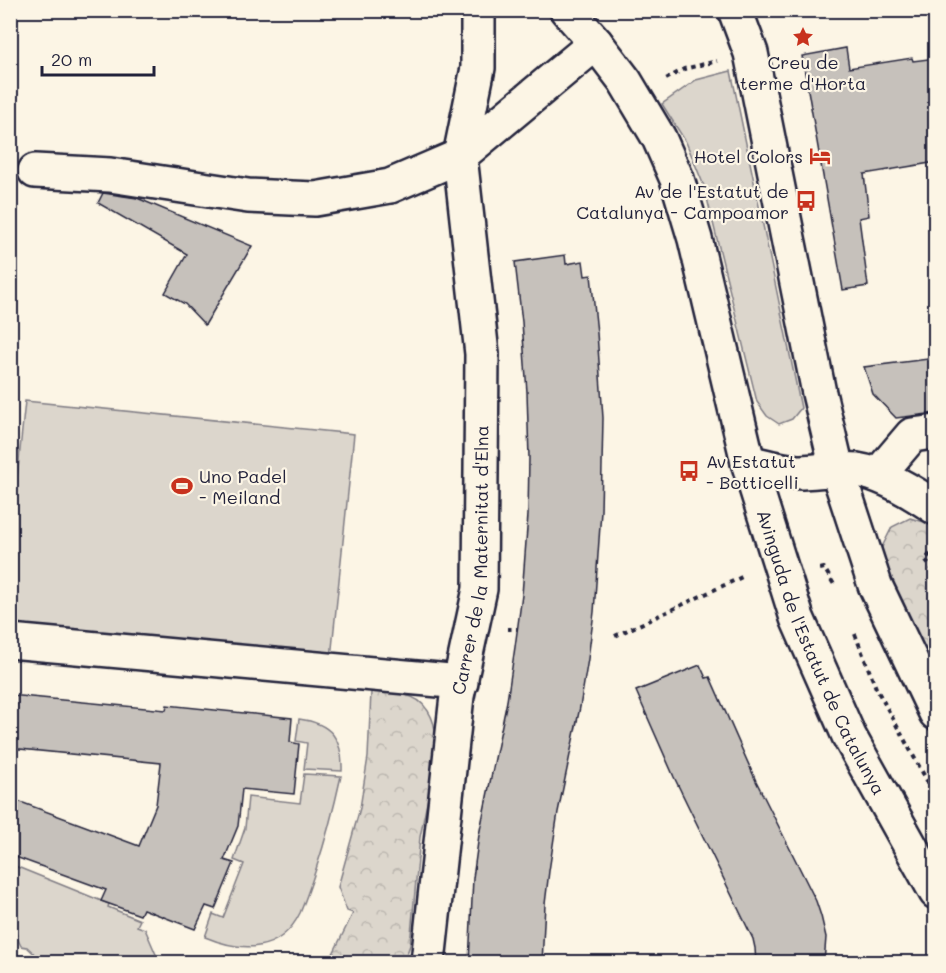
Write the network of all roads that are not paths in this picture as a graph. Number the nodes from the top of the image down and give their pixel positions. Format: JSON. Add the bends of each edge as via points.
{"nodes":[{"id":1,"x":478,"y":10,"type":"edge"},
{"id":2,"x":567,"y":10,"type":"edge"},
{"id":3,"x":736,"y":11,"type":"edge"},
{"id":4,"x":596,"y":43,"type":"junction"},
{"id":5,"x":460,"y":156,"type":"junction"},
{"id":6,"x":35,"y":171,"type":"dead end"},
{"id":7,"x":936,"y":432,"type":"edge"},
{"id":8,"x":748,"y":462,"type":"junction"},
{"id":9,"x":837,"y":469,"type":"junction"},
{"id":10,"x":878,"y":475,"type":"junction"},
{"id":11,"x":936,"y":508,"type":"edge"},
{"id":12,"x":10,"y":641,"type":"edge"},
{"id":13,"x":460,"y":682,"type":"junction"},
{"id":14,"x":936,"y":713,"type":"edge"},
{"id":15,"x":936,"y":892,"type":"edge"},
{"id":16,"x":428,"y":963,"type":"edge"}],
"edges":[{"from":1,"to":5,"type":"main road","name":"Carrer de la Maternitat d'Elna","via":[[478,68]]},
{"from":2,"to":4,"type":"main road","name":"Avinguda de l'Estatut de Catalunya"},
{"from":3,"to":9,"type":"main road","via":[[751,53]]},
{"from":4,"to":5,"type":"main road"},
{"from":4,"to":8,"type":"main road","name":"Avinguda de l'Estatut de Catalunya","via":[[636,98],[677,180],[695,239]]},
{"from":5,"to":6,"type":"main road","via":[[390,186],[315,199],[248,196],[110,175]]},
{"from":5,"to":13,"type":"main road","name":"Carrer de la Maternitat d'Elna","via":[[483,354],[480,589]]},
{"from":7,"to":10,"type":"main road","via":[[912,435]]},
{"from":8,"to":9,"type":"main road","via":[[800,472]]},
{"from":8,"to":15,"type":"main road","name":"Avinguda de l'Estatut de Catalunya","via":[[797,618],[849,736]]},
{"from":9,"to":10,"type":"main road"},
{"from":9,"to":14,"type":"main road","via":[[875,585]]},
{"from":10,"to":11,"type":"main road"},
{"from":12,"to":13,"type":"main road"},
{"from":13,"to":16,"type":"main road","name":"Carrer de la Maternitat d'Elna"}]}
